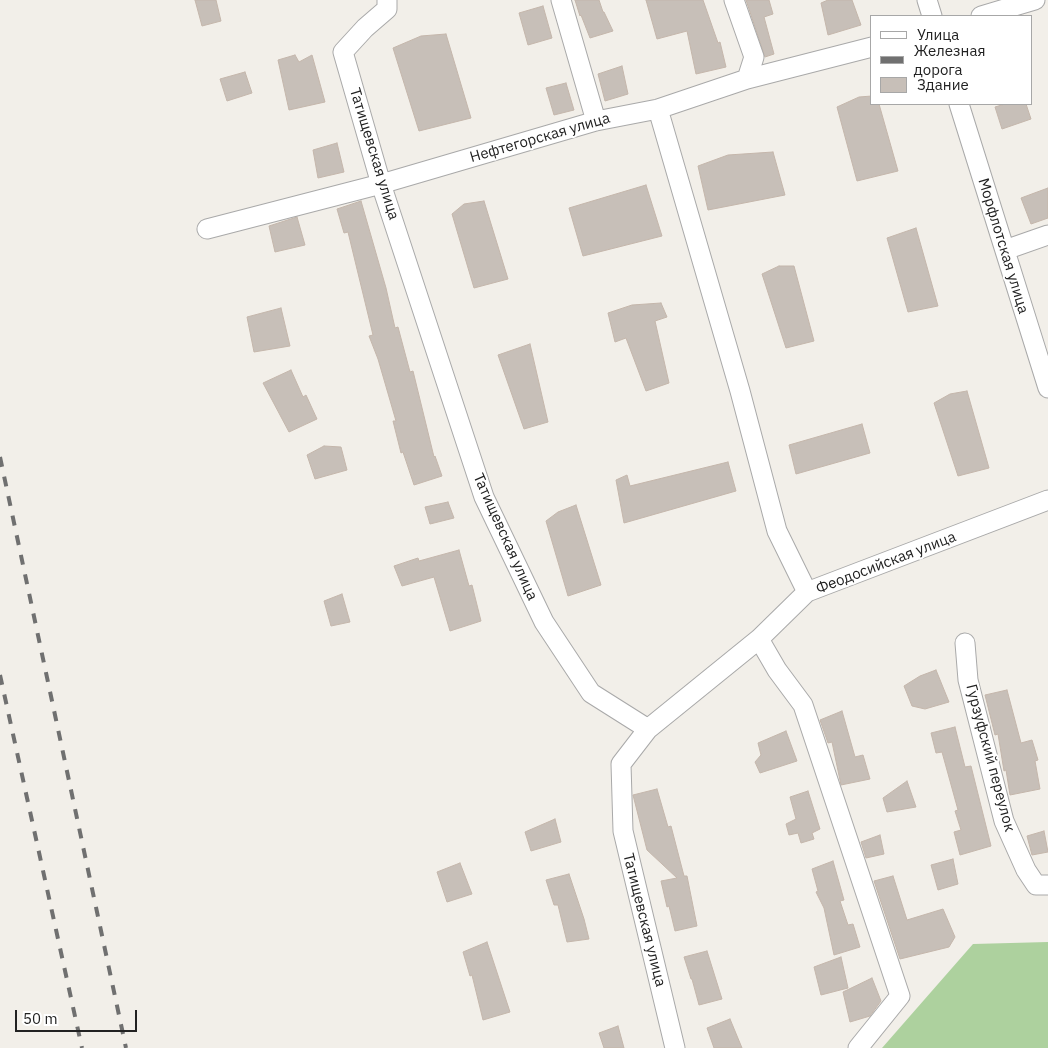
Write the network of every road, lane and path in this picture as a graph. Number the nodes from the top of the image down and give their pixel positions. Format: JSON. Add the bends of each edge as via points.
{"nodes":[{"id":1,"x":387,"y":0,"type":"edge"},
{"id":2,"x":561,"y":0,"type":"edge"},
{"id":3,"x":734,"y":0,"type":"edge"},
{"id":4,"x":927,"y":0,"type":"edge"},
{"id":5,"x":1035,"y":0,"type":"edge"},
{"id":6,"x":932,"y":15,"type":"edge"},
{"id":7,"x":985,"y":15,"type":"edge"},
{"id":8,"x":870,"y":48,"type":"edge"},
{"id":9,"x":747,"y":79,"type":"junction"},
{"id":10,"x":959,"y":105,"type":"edge"},
{"id":11,"x":658,"y":109,"type":"junction"},
{"id":12,"x":596,"y":121,"type":"junction"},
{"id":13,"x":382,"y":184,"type":"junction"},
{"id":14,"x":207,"y":229,"type":"dead end"},
{"id":15,"x":1048,"y":235,"type":"edge"},
{"id":16,"x":1005,"y":250,"type":"junction"},
{"id":17,"x":1048,"y":388,"type":"edge"},
{"id":18,"x":1048,"y":500,"type":"edge"},
{"id":19,"x":807,"y":592,"type":"junction"},
{"id":20,"x":759,"y":639,"type":"junction"},
{"id":21,"x":965,"y":643,"type":"dead end"},
{"id":22,"x":648,"y":729,"type":"junction"},
{"id":23,"x":1048,"y":885,"type":"edge"},
{"id":24,"x":675,"y":1048,"type":"edge"},
{"id":25,"x":858,"y":1048,"type":"edge"}],
"edges":[{"from":1,"to":13,"type":"street","name":"Татищевская улица","via":[[387,9],[343,52]]},
{"from":2,"to":12,"type":"street"},
{"from":3,"to":9,"type":"street","via":[[754,57]]},
{"from":4,"to":6,"type":"street"},
{"from":5,"to":7,"type":"street"},
{"from":8,"to":9,"type":"street","name":"Нефтегорская улица"},
{"from":9,"to":11,"type":"street","name":"Нефтегорская улица"},
{"from":10,"to":16,"type":"street","name":"Морфлотская улица"},
{"from":11,"to":12,"type":"street","name":"Нефтегорская улица"},
{"from":11,"to":19,"type":"street","via":[[777,531]]},
{"from":12,"to":13,"type":"street","name":"Нефтегорская улица"},
{"from":13,"to":14,"type":"street","name":"Нефтегорская улица"},
{"from":13,"to":22,"type":"street","name":"Татищевская улица","via":[[484,497],[544,622],[591,693]]},
{"from":15,"to":16,"type":"street"},
{"from":16,"to":17,"type":"street","name":"Морфлотская улица"},
{"from":18,"to":19,"type":"street","name":"Феодосийская улица"},
{"from":19,"to":20,"type":"street","name":"Феодосийская улица"},
{"from":20,"to":22,"type":"street","name":"Феодосийская улица"},
{"from":20,"to":25,"type":"street","via":[[803,705],[900,996]]},
{"from":21,"to":23,"type":"street","name":"Гурзуфский переулок","via":[[968,680],[1004,821],[1036,885]]},
{"from":22,"to":24,"type":"street","name":"Татищевская улица","via":[[621,764],[623,832]]}]}
